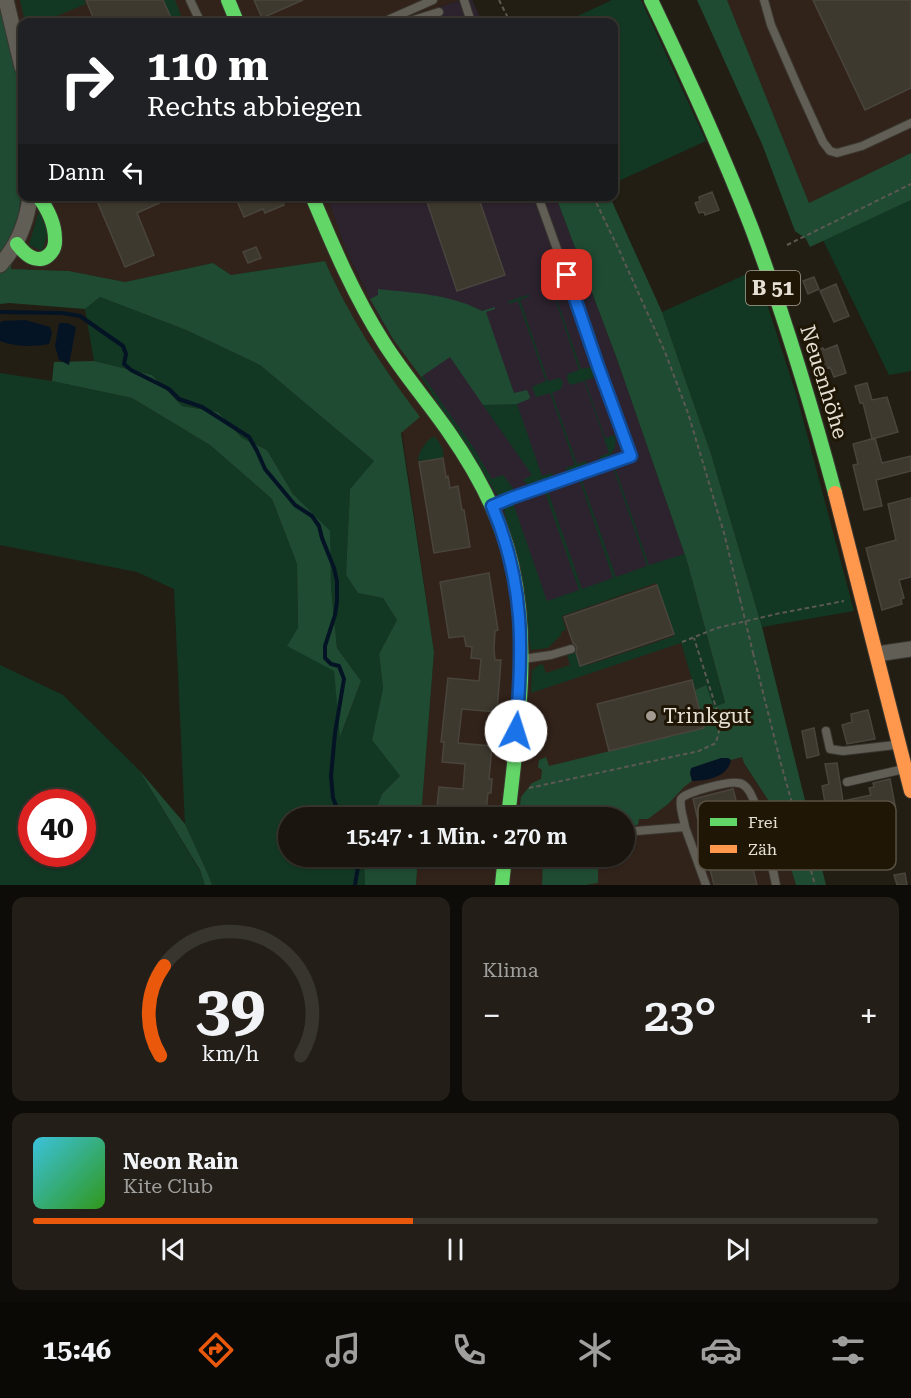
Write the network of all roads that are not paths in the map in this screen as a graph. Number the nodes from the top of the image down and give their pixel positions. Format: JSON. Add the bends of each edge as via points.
{"nodes":[{"id":1,"x":6,"y":0,"type":"edge"},
{"id":2,"x":190,"y":0,"type":"edge"},
{"id":3,"x":228,"y":0,"type":"edge"},
{"id":4,"x":433,"y":0,"type":"edge"},
{"id":5,"x":464,"y":0,"type":"edge"},
{"id":6,"x":651,"y":0,"type":"edge"},
{"id":7,"x":764,"y":0,"type":"edge"},
{"id":8,"x":439,"y":12,"type":"dead end"},
{"id":9,"x":199,"y":18,"type":"edge"},
{"id":10,"x":235,"y":18,"type":"edge"},
{"id":11,"x":392,"y":18,"type":"edge"},
{"id":12,"x":420,"y":18,"type":"edge"},
{"id":13,"x":470,"y":18,"type":"edge"},
{"id":14,"x":18,"y":50,"type":"edge"},
{"id":15,"x":911,"y":123,"type":"edge"},
{"id":16,"x":29,"y":201,"type":"edge"},
{"id":17,"x":42,"y":201,"type":"edge"},
{"id":18,"x":314,"y":201,"type":"edge"},
{"id":19,"x":540,"y":201,"type":"edge"},
{"id":20,"x":17,"y":244,"type":"junction"},
{"id":21,"x":0,"y":265,"type":"edge"},
{"id":22,"x":492,"y":506,"type":"junction"},
{"id":23,"x":571,"y":649,"type":"dead end"},
{"id":24,"x":911,"y":649,"type":"edge"},
{"id":25,"x":877,"y":654,"type":"junction"},
{"id":26,"x":521,"y":660,"type":"junction"},
{"id":27,"x":826,"y":731,"type":"dead end"},
{"id":28,"x":899,"y":744,"type":"junction"},
{"id":29,"x":905,"y":769,"type":"junction"},
{"id":30,"x":847,"y":782,"type":"dead end"},
{"id":31,"x":911,"y":792,"type":"edge"},
{"id":32,"x":753,"y":801,"type":"edge"},
{"id":33,"x":509,"y":807,"type":"edge"},
{"id":34,"x":685,"y":827,"type":"junction"},
{"id":35,"x":635,"y":831,"type":"edge"},
{"id":36,"x":698,"y":863,"type":"edge"},
{"id":37,"x":504,"y":867,"type":"edge"},
{"id":38,"x":701,"y":870,"type":"edge"},
{"id":39,"x":773,"y":870,"type":"edge"},
{"id":40,"x":502,"y":885,"type":"edge"},
{"id":41,"x":706,"y":885,"type":"edge"},
{"id":42,"x":776,"y":885,"type":"edge"}],
"edges":[{"from":1,"to":14,"type":"street"},
{"from":2,"to":9,"type":"lane"},
{"from":3,"to":10,"type":"street"},
{"from":4,"to":11,"type":"lane"},
{"from":5,"to":13,"type":"lane"},
{"from":6,"to":25,"type":"street","name":"Neuenhöhe","number":"B 51","via":[[707,120],[778,304],[820,436]]},
{"from":7,"to":15,"type":"lane","via":[[776,36],[830,151],[837,153],[862,146]]},
{"from":8,"to":12,"type":"lane"},
{"from":16,"to":20,"type":"street"},
{"from":17,"to":20,"type":"street","via":[[53,226],[55,248],[49,256],[34,259]]},
{"from":18,"to":22,"type":"street","via":[[366,314],[457,445]]},
{"from":19,"to":22,"type":"lane","via":[[631,456]]},
{"from":20,"to":21,"type":"street"},
{"from":22,"to":26,"type":"street","via":[[516,585]]},
{"from":23,"to":26,"type":"lane"},
{"from":24,"to":25,"type":"street"},
{"from":25,"to":28,"type":"street","name":"Neuenhöhe","number":"B 51"},
{"from":26,"to":33,"type":"street"},
{"from":27,"to":28,"type":"lane","via":[[830,749]]},
{"from":28,"to":29,"type":"street","name":"Neuenhöhe","number":"B 51"},
{"from":29,"to":30,"type":"lane"},
{"from":29,"to":31,"type":"street","name":"Neuenhöhe","number":"B 51"},
{"from":32,"to":34,"type":"lane","via":[[740,783],[690,793],[681,800]]},
{"from":34,"to":35,"type":"lane"},
{"from":34,"to":36,"type":"lane"},
{"from":37,"to":40,"type":"street"},
{"from":38,"to":41,"type":"lane"},
{"from":39,"to":42,"type":"lane"}]}
